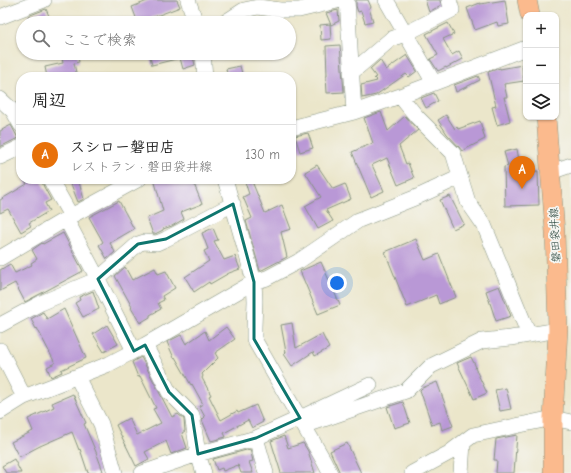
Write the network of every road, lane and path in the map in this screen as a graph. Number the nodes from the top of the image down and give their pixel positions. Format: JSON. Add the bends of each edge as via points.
{"nodes":[{"id":1,"x":43,"y":0,"type":"edge"},
{"id":2,"x":188,"y":0,"type":"edge"},
{"id":3,"x":341,"y":0,"type":"edge"},
{"id":4,"x":347,"y":0,"type":"edge"},
{"id":5,"x":386,"y":0,"type":"edge"},
{"id":6,"x":448,"y":0,"type":"edge"},
{"id":7,"x":527,"y":0,"type":"edge"},
{"id":8,"x":280,"y":5,"type":"edge"},
{"id":9,"x":529,"y":12,"type":"edge"},
{"id":10,"x":194,"y":16,"type":"edge"},
{"id":11,"x":235,"y":16,"type":"edge"},
{"id":12,"x":0,"y":18,"type":"edge"},
{"id":13,"x":406,"y":34,"type":"junction"},
{"id":14,"x":523,"y":49,"type":"edge"},
{"id":15,"x":203,"y":60,"type":"edge"},
{"id":16,"x":202,"y":72,"type":"edge"},
{"id":17,"x":351,"y":73,"type":"junction"},
{"id":18,"x":434,"y":83,"type":"junction"},
{"id":19,"x":400,"y":96,"type":"junction"},
{"id":20,"x":0,"y":99,"type":"edge"},
{"id":21,"x":354,"y":112,"type":"junction"},
{"id":22,"x":16,"y":114,"type":"edge"},
{"id":23,"x":546,"y":120,"type":"edge"},
{"id":24,"x":296,"y":127,"type":"edge"},
{"id":25,"x":16,"y":149,"type":"edge"},
{"id":26,"x":0,"y":157,"type":"edge"},
{"id":27,"x":571,"y":165,"type":"edge"},
{"id":28,"x":551,"y":172,"type":"junction"},
{"id":29,"x":460,"y":177,"type":"junction"},
{"id":30,"x":52,"y":184,"type":"edge"},
{"id":31,"x":130,"y":184,"type":"edge"},
{"id":32,"x":226,"y":184,"type":"edge"},
{"id":33,"x":232,"y":204,"type":"junction"},
{"id":34,"x":69,"y":218,"type":"junction"},
{"id":35,"x":0,"y":258,"type":"edge"},
{"id":36,"x":98,"y":279,"type":"junction"},
{"id":37,"x":254,"y":282,"type":"junction"},
{"id":38,"x":0,"y":325,"type":"edge"},
{"id":39,"x":558,"y":330,"type":"junction"},
{"id":40,"x":529,"y":335,"type":"junction"},
{"id":41,"x":139,"y":348,"type":"junction"},
{"id":42,"x":0,"y":350,"type":"edge"},
{"id":43,"x":77,"y":377,"type":"junction"},
{"id":44,"x":370,"y":385,"type":"dead end"},
{"id":45,"x":24,"y":397,"type":"junction"},
{"id":46,"x":0,"y":412,"type":"edge"},
{"id":47,"x":562,"y":420,"type":"edge"},
{"id":48,"x":302,"y":422,"type":"junction"},
{"id":49,"x":256,"y":438,"type":"junction"},
{"id":50,"x":463,"y":443,"type":"junction"},
{"id":51,"x":198,"y":454,"type":"junction"},
{"id":52,"x":115,"y":473,"type":"edge"},
{"id":53,"x":142,"y":473,"type":"edge"},
{"id":54,"x":204,"y":473,"type":"edge"},
{"id":55,"x":266,"y":473,"type":"edge"},
{"id":56,"x":330,"y":473,"type":"edge"},
{"id":57,"x":412,"y":473,"type":"edge"},
{"id":58,"x":461,"y":473,"type":"edge"},
{"id":59,"x":553,"y":473,"type":"edge"}],
"edges":[{"from":1,"to":12,"type":"street"},
{"from":2,"to":10,"type":"street"},
{"from":3,"to":8,"type":"street","via":[[299,10]]},
{"from":4,"to":17,"type":"street"},
{"from":5,"to":13,"type":"street"},
{"from":6,"to":13,"type":"street","via":[[452,10]]},
{"from":7,"to":9,"type":"main road"},
{"from":8,"to":11,"type":"street","via":[[244,10]]},
{"from":13,"to":17,"type":"street","via":[[391,39]]},
{"from":13,"to":18,"type":"street"},
{"from":14,"to":18,"type":"street"},
{"from":15,"to":16,"type":"street"},
{"from":17,"to":21,"type":"street"},
{"from":18,"to":19,"type":"street"},
{"from":19,"to":21,"type":"street"},
{"from":19,"to":29,"type":"street","via":[[453,153]]},
{"from":20,"to":22,"type":"street"},
{"from":21,"to":24,"type":"street"},
{"from":23,"to":28,"type":"main road","name":"磐田袋井線"},
{"from":25,"to":26,"type":"street"},
{"from":27,"to":28,"type":"street"},
{"from":28,"to":39,"type":"main road","name":"磐田袋井線"},
{"from":29,"to":37,"type":"street","via":[[359,220],[300,260],[267,278]]},
{"from":29,"to":40,"type":"street","via":[[468,202],[484,225]]},
{"from":30,"to":34,"type":"street"},
{"from":31,"to":34,"type":"street"},
{"from":32,"to":33,"type":"street"},
{"from":33,"to":36,"type":"street","via":[[166,239],[138,244]]},
{"from":33,"to":37,"type":"street"},
{"from":34,"to":35,"type":"street"},
{"from":34,"to":36,"type":"street"},
{"from":36,"to":38,"type":"street","via":[[41,303]]},
{"from":36,"to":41,"type":"street"},
{"from":37,"to":41,"type":"street"},
{"from":37,"to":48,"type":"street","via":[[254,339]]},
{"from":39,"to":40,"type":"street"},
{"from":39,"to":47,"type":"main road","name":"磐田袋井線"},
{"from":40,"to":48,"type":"street","via":[[482,341],[431,366],[406,391]]},
{"from":41,"to":43,"type":"street"},
{"from":41,"to":51,"type":"street","via":[[169,392],[192,415]]},
{"from":42,"to":45,"type":"street"},
{"from":43,"to":45,"type":"street"},
{"from":43,"to":52,"type":"street","via":[[101,424]]},
{"from":44,"to":48,"type":"street"},
{"from":45,"to":46,"type":"street"},
{"from":47,"to":50,"type":"street","via":[[473,435]]},
{"from":47,"to":59,"type":"main road","name":"磐田袋井線"},
{"from":48,"to":49,"type":"street"},
{"from":48,"to":56,"type":"street"},
{"from":49,"to":51,"type":"street"},
{"from":49,"to":55,"type":"street"},
{"from":50,"to":57,"type":"street"},
{"from":50,"to":58,"type":"street"},
{"from":51,"to":53,"type":"street"},
{"from":51,"to":54,"type":"street"}]}
